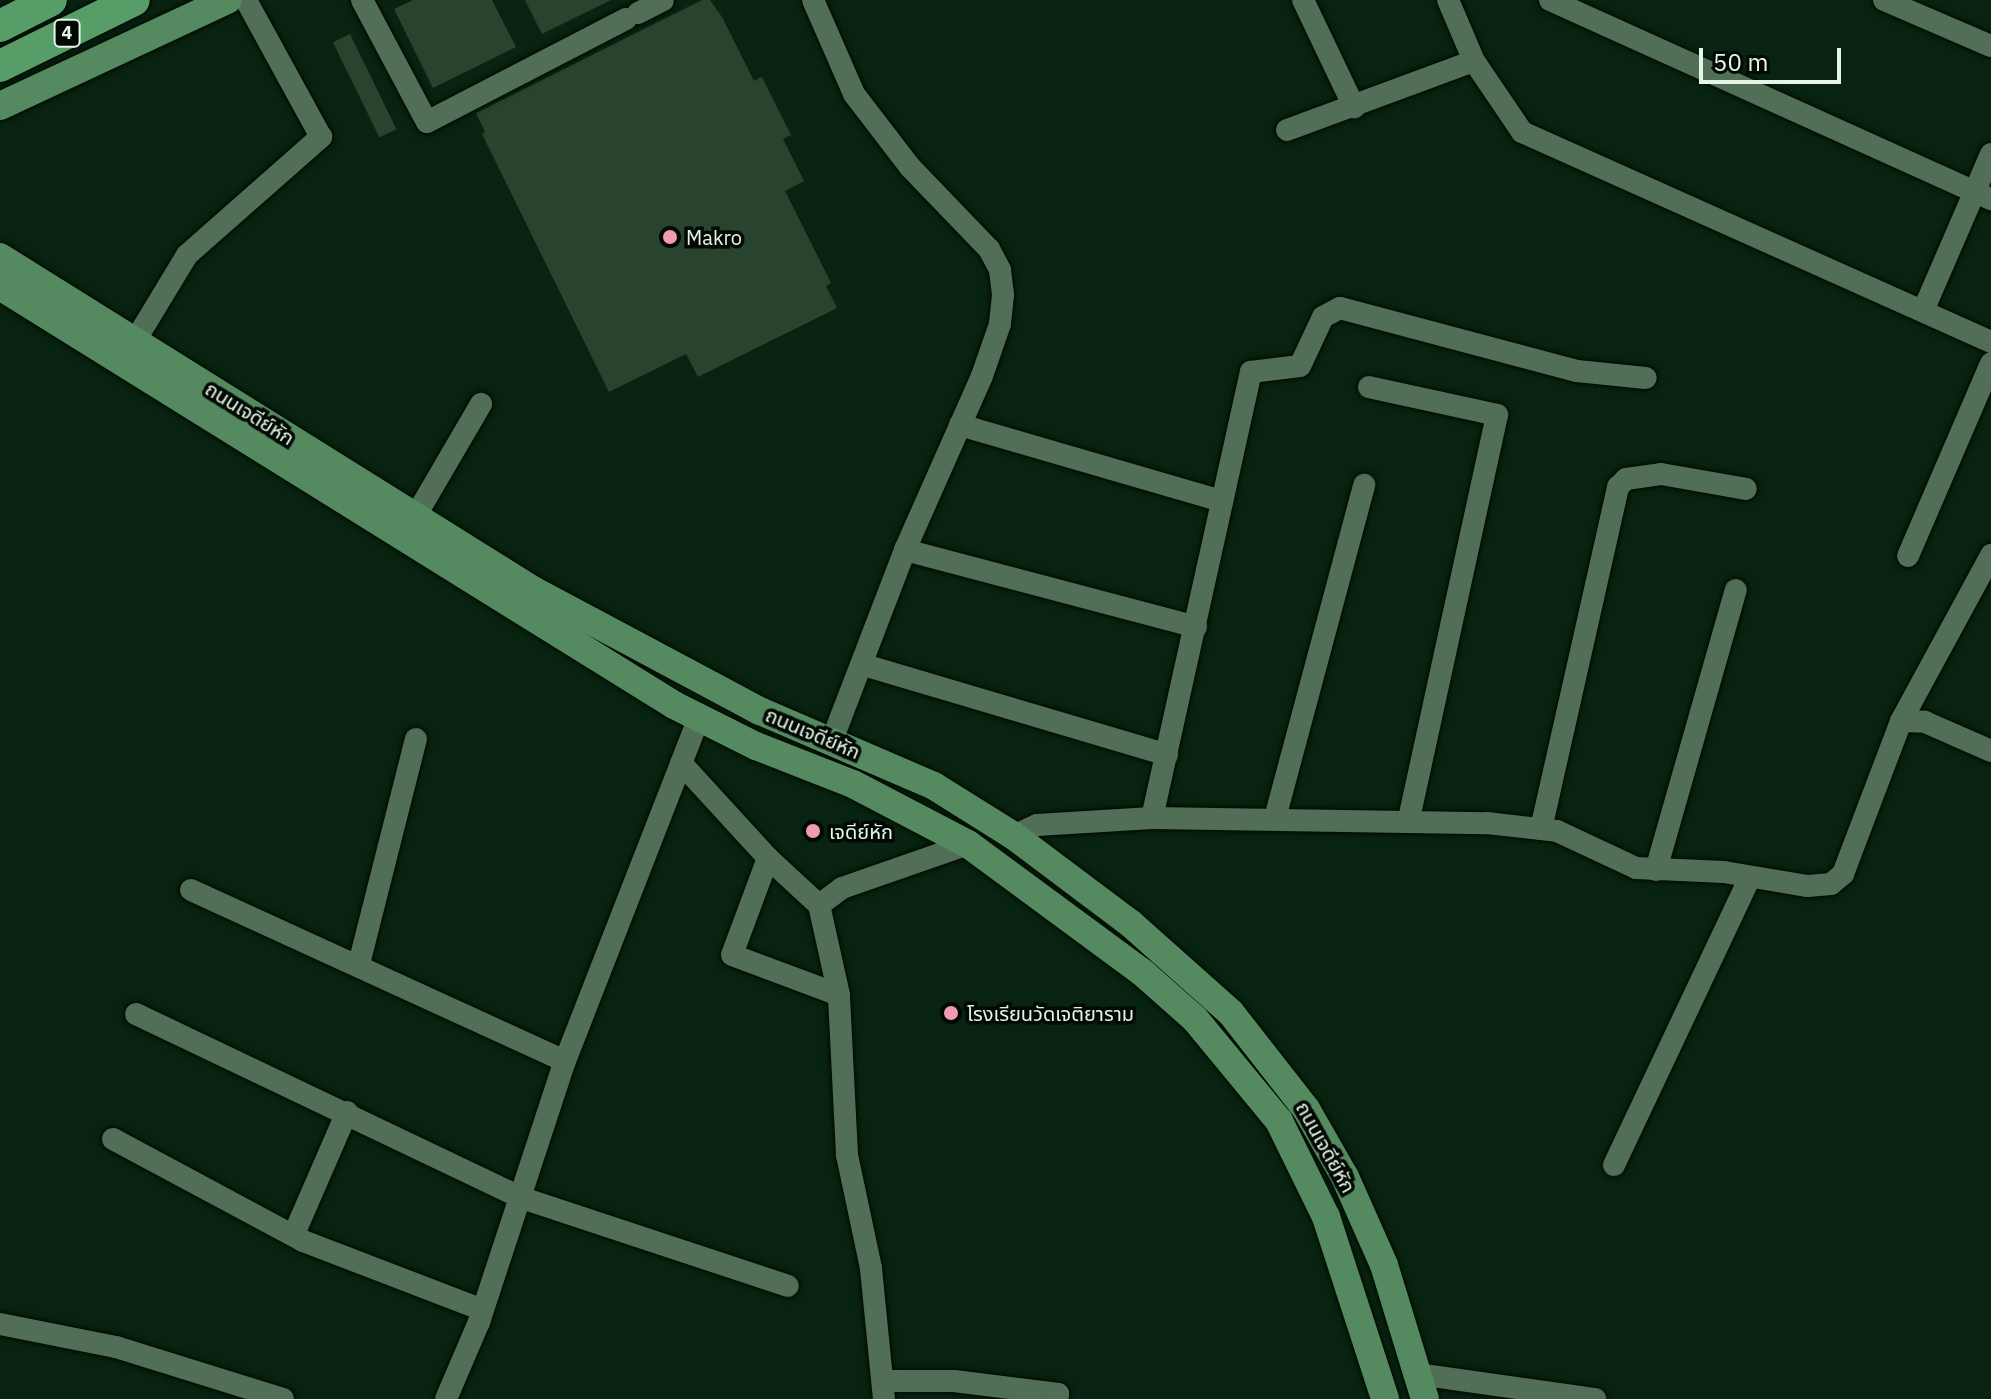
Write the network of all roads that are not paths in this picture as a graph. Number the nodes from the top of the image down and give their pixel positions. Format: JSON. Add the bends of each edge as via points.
{"nodes":[{"id":1,"x":51,"y":0,"type":"edge"},
{"id":2,"x":134,"y":0,"type":"edge"},
{"id":3,"x":227,"y":0,"type":"edge"},
{"id":4,"x":246,"y":0,"type":"edge"},
{"id":5,"x":362,"y":0,"type":"edge"},
{"id":6,"x":663,"y":0,"type":"edge"},
{"id":7,"x":813,"y":0,"type":"edge"},
{"id":8,"x":1303,"y":0,"type":"edge"},
{"id":9,"x":1448,"y":0,"type":"edge"},
{"id":10,"x":1884,"y":0,"type":"edge"},
{"id":11,"x":1563,"y":2,"type":"edge"},
{"id":12,"x":0,"y":26,"type":"edge"},
{"id":13,"x":1991,"y":46,"type":"edge"},
{"id":14,"x":1474,"y":61,"type":"junction"},
{"id":15,"x":0,"y":66,"type":"edge"},
{"id":16,"x":0,"y":106,"type":"edge"},
{"id":17,"x":1354,"y":107,"type":"junction"},
{"id":18,"x":1287,"y":130,"type":"dead end"},
{"id":19,"x":1991,"y":154,"type":"edge"},
{"id":20,"x":1983,"y":196,"type":"edge"},
{"id":21,"x":0,"y":257,"type":"edge"},
{"id":22,"x":0,"y":286,"type":"edge"},
{"id":23,"x":1923,"y":311,"type":"junction"},
{"id":24,"x":135,"y":341,"type":"junction"},
{"id":25,"x":1991,"y":342,"type":"edge"},
{"id":26,"x":1991,"y":363,"type":"edge"},
{"id":27,"x":1646,"y":378,"type":"dead end"},
{"id":28,"x":1369,"y":387,"type":"dead end"},
{"id":29,"x":481,"y":404,"type":"dead end"},
{"id":30,"x":960,"y":425,"type":"junction"},
{"id":31,"x":1364,"y":485,"type":"dead end"},
{"id":32,"x":1746,"y":489,"type":"dead end"},
{"id":33,"x":1222,"y":501,"type":"junction"},
{"id":34,"x":415,"y":517,"type":"junction"},
{"id":35,"x":905,"y":550,"type":"junction"},
{"id":36,"x":1991,"y":555,"type":"edge"},
{"id":37,"x":1908,"y":556,"type":"dead end"},
{"id":38,"x":1736,"y":590,"type":"dead end"},
{"id":39,"x":1196,"y":627,"type":"junction"},
{"id":40,"x":864,"y":665,"type":"junction"},
{"id":41,"x":699,"y":718,"type":"junction"},
{"id":42,"x":1901,"y":721,"type":"junction"},
{"id":43,"x":416,"y":739,"type":"dead end"},
{"id":44,"x":832,"y":740,"type":"junction"},
{"id":45,"x":1991,"y":751,"type":"edge"},
{"id":46,"x":1167,"y":755,"type":"junction"},
{"id":47,"x":681,"y":763,"type":"junction"},
{"id":48,"x":1152,"y":818,"type":"junction"},
{"id":49,"x":1275,"y":818,"type":"junction"},
{"id":50,"x":1409,"y":820,"type":"junction"},
{"id":51,"x":1541,"y":829,"type":"junction"},
{"id":52,"x":1014,"y":836,"type":"junction"},
{"id":53,"x":968,"y":844,"type":"junction"},
{"id":54,"x":768,"y":858,"type":"junction"},
{"id":55,"x":1656,"y":870,"type":"junction"},
{"id":56,"x":1750,"y":877,"type":"junction"},
{"id":57,"x":191,"y":890,"type":"dead end"},
{"id":58,"x":819,"y":905,"type":"junction"},
{"id":59,"x":359,"y":964,"type":"junction"},
{"id":60,"x":839,"y":995,"type":"junction"},
{"id":61,"x":136,"y":1014,"type":"dead end"},
{"id":62,"x":565,"y":1061,"type":"junction"},
{"id":63,"x":347,"y":1112,"type":"junction"},
{"id":64,"x":113,"y":1139,"type":"dead end"},
{"id":65,"x":1614,"y":1165,"type":"dead end"},
{"id":66,"x":519,"y":1197,"type":"junction"},
{"id":67,"x":294,"y":1234,"type":"junction"},
{"id":68,"x":788,"y":1286,"type":"dead end"},
{"id":69,"x":480,"y":1309,"type":"junction"},
{"id":70,"x":0,"y":1324,"type":"edge"},
{"id":71,"x":1421,"y":1387,"type":"edge"},
{"id":72,"x":885,"y":1390,"type":"edge"},
{"id":73,"x":283,"y":1399,"type":"edge"},
{"id":74,"x":446,"y":1399,"type":"edge"},
{"id":75,"x":1057,"y":1399,"type":"edge"},
{"id":76,"x":1385,"y":1399,"type":"edge"},
{"id":77,"x":1595,"y":1399,"type":"edge"}],
"edges":[{"from":1,"to":12,"type":"highway","number":"4"},
{"from":2,"to":15,"type":"highway","number":"4"},
{"from":3,"to":16,"type":"main road","number":"4"},
{"from":4,"to":24,"type":"street","via":[[321,137],[187,255]]},
{"from":5,"to":6,"type":"street","via":[[427,122]]},
{"from":7,"to":30,"type":"street","via":[[854,94],[910,167],[989,249],[1000,270],[1000,324]]},
{"from":8,"to":17,"type":"street"},
{"from":9,"to":14,"type":"street"},
{"from":10,"to":13,"type":"street"},
{"from":11,"to":20,"type":"street"},
{"from":14,"to":17,"type":"street"},
{"from":14,"to":23,"type":"street","via":[[1510,118],[1534,138]]},
{"from":17,"to":18,"type":"street"},
{"from":19,"to":20,"type":"street"},
{"from":20,"to":23,"type":"street"},
{"from":21,"to":24,"type":"main road","name":"ถนนเจดีย์หัก"},
{"from":22,"to":41,"type":"main road","name":"ถนนเจดีย์หัก","via":[[520,613]]},
{"from":23,"to":25,"type":"street"},
{"from":24,"to":34,"type":"main road","name":"ถนนเจดีย์หัก"},
{"from":26,"to":37,"type":"street"},
{"from":27,"to":33,"type":"street","via":[[1577,371],[1332,308],[1300,366],[1251,372]]},
{"from":28,"to":50,"type":"street","via":[[1497,415]]},
{"from":29,"to":34,"type":"street"},
{"from":30,"to":33,"type":"street"},
{"from":30,"to":35,"type":"street"},
{"from":31,"to":49,"type":"street"},
{"from":32,"to":51,"type":"street","via":[[1661,474],[1626,479],[1618,487]]},
{"from":33,"to":39,"type":"street"},
{"from":34,"to":44,"type":"main road","name":"ถนนเจดีย์หัก","via":[[676,669]]},
{"from":35,"to":39,"type":"street"},
{"from":35,"to":40,"type":"street"},
{"from":36,"to":42,"type":"street"},
{"from":38,"to":55,"type":"street"},
{"from":39,"to":46,"type":"street"},
{"from":40,"to":44,"type":"street"},
{"from":40,"to":46,"type":"street"},
{"from":41,"to":47,"type":"street"},
{"from":41,"to":53,"type":"main road","name":"ถนนเจดีย์หัก","via":[[853,784]]},
{"from":42,"to":45,"type":"street","via":[[1925,722]]},
{"from":42,"to":56,"type":"street","via":[[1843,874],[1831,884],[1808,886]]},
{"from":43,"to":59,"type":"street"},
{"from":44,"to":52,"type":"main road","name":"ถนนเจดีย์หัก","via":[[934,786]]},
{"from":46,"to":48,"type":"street"},
{"from":47,"to":54,"type":"street"},
{"from":47,"to":62,"type":"street"},
{"from":48,"to":49,"type":"street"},
{"from":48,"to":52,"type":"street","via":[[1037,825]]},
{"from":49,"to":50,"type":"street"},
{"from":50,"to":51,"type":"street"},
{"from":51,"to":55,"type":"street","via":[[1557,831],[1622,864]]},
{"from":52,"to":71,"type":"main road","name":"ถนนเจดีย์หัก","via":[[1151,942],[1266,1051],[1345,1177],[1384,1265]]},
{"from":53,"to":58,"type":"street","via":[[842,888]]},
{"from":53,"to":76,"type":"main road","name":"ถนนเจดีย์หัก","via":[[1143,973],[1241,1070],[1279,1121],[1321,1204]]},
{"from":54,"to":58,"type":"street"},
{"from":54,"to":60,"type":"street","via":[[732,955]]},
{"from":55,"to":56,"type":"street"},
{"from":56,"to":65,"type":"street"},
{"from":57,"to":59,"type":"street","via":[[289,939]]},
{"from":58,"to":60,"type":"street"},
{"from":59,"to":62,"type":"street"},
{"from":60,"to":72,"type":"street","via":[[847,1155],[871,1268]]},
{"from":61,"to":63,"type":"street"},
{"from":62,"to":66,"type":"street"},
{"from":63,"to":66,"type":"street"},
{"from":63,"to":67,"type":"street"},
{"from":64,"to":67,"type":"street","via":[[185,1182]]},
{"from":66,"to":68,"type":"street"},
{"from":66,"to":69,"type":"street"},
{"from":67,"to":69,"type":"street"},
{"from":69,"to":74,"type":"street"},
{"from":70,"to":73,"type":"street","via":[[116,1347]]},
{"from":71,"to":77,"type":"street"},
{"from":72,"to":75,"type":"street","via":[[954,1381],[1058,1394]]}]}
